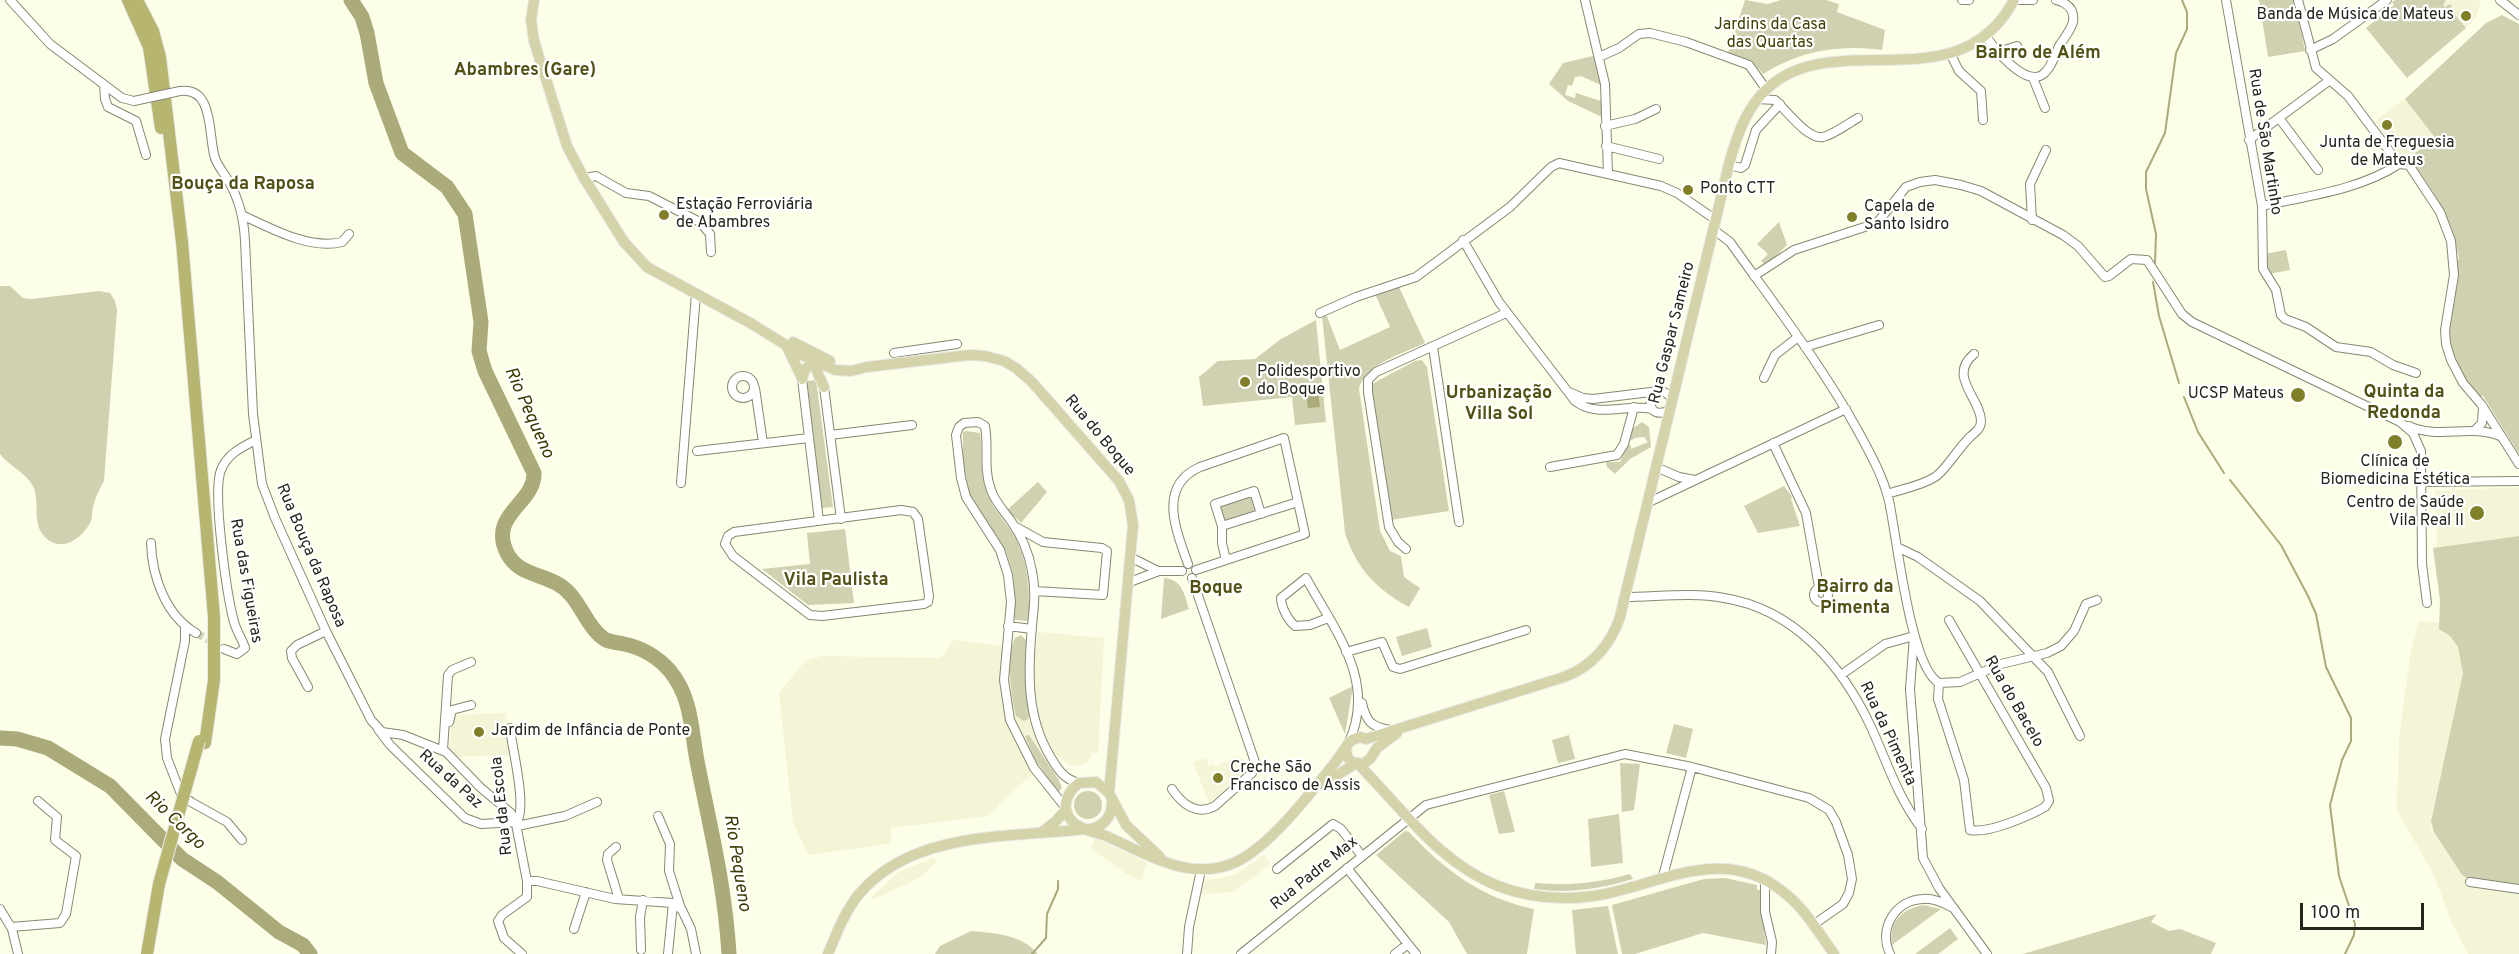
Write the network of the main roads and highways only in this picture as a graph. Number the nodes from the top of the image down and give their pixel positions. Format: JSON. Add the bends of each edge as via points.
{"nodes":[{"id":1,"x":128,"y":0,"type":"edge"},
{"id":2,"x":137,"y":0,"type":"edge"},
{"id":3,"x":534,"y":0,"type":"edge"},
{"id":4,"x":2016,"y":0,"type":"edge"},
{"id":5,"x":752,"y":324,"type":"junction"},
{"id":6,"x":787,"y":346,"type":"junction"},
{"id":7,"x":801,"y":346,"type":"junction"},
{"id":8,"x":813,"y":361,"type":"junction"},
{"id":9,"x":842,"y":368,"type":"junction"},
{"id":10,"x":1407,"y":727,"type":"junction"},
{"id":11,"x":1365,"y":739,"type":"junction"},
{"id":12,"x":202,"y":742,"type":"junction"},
{"id":13,"x":1346,"y":748,"type":"junction"},
{"id":14,"x":1373,"y":753,"type":"junction"},
{"id":15,"x":1110,"y":760,"type":"junction"},
{"id":16,"x":1357,"y":764,"type":"junction"},
{"id":17,"x":1093,"y":781,"type":"junction"},
{"id":18,"x":1314,"y":790,"type":"junction"},
{"id":19,"x":1385,"y":792,"type":"junction"},
{"id":20,"x":1111,"y":797,"type":"junction"},
{"id":21,"x":1066,"y":808,"type":"junction"},
{"id":22,"x":1087,"y":829,"type":"junction"},
{"id":23,"x":1041,"y":832,"type":"junction"},
{"id":24,"x":1168,"y":862,"type":"junction"},
{"id":25,"x":147,"y":954,"type":"edge"},
{"id":26,"x":154,"y":954,"type":"edge"},
{"id":27,"x":828,"y":954,"type":"edge"},
{"id":28,"x":1834,"y":954,"type":"edge"}],
"edges":[{"from":1,"to":12,"type":"highway","via":[[146,36],[151,58],[173,235],[207,620]]},
{"from":2,"to":12,"type":"highway","via":[[153,31],[160,57],[182,242],[214,617],[214,680]]},
{"from":3,"to":5,"type":"main road","name":"Rua do Boque","via":[[532,25],[538,56],[564,136],[584,178],[636,257],[655,273]]},
{"from":4,"to":10,"type":"main road","name":"Rua Gaspar Sameiro","via":[[1985,34],[1950,53],[1918,60],[1819,64],[1798,70],[1757,99],[1741,127],[1729,165],[1665,404],[1667,422],[1618,622],[1609,641],[1577,672]]},
{"from":5,"to":6,"type":"main road","name":"Rua do Boque"},
{"from":5,"to":7,"type":"main road","name":"Rua do Boque"},
{"from":6,"to":8,"type":"main road","name":"Rua do Boque"},
{"from":6,"to":8,"type":"main road","via":[[802,379]]},
{"from":7,"to":8,"type":"main road"},
{"from":7,"to":9,"type":"main road","name":"Rua do Boque"},
{"from":8,"to":9,"type":"main road","name":"Rua do Boque"},
{"from":8,"to":9,"type":"main road","via":[[824,387],[828,377]]},
{"from":9,"to":15,"type":"main road","name":"Rua do Boque","via":[[851,371],[946,351],[995,358],[1016,368],[1032,382],[1123,486],[1132,513],[1130,556]]},
{"from":10,"to":11,"type":"main road"},
{"from":10,"to":14,"type":"main road"},
{"from":11,"to":13,"type":"main road","via":[[1352,740]]},
{"from":11,"to":14,"type":"main road"},
{"from":12,"to":25,"type":"highway","bridge":true,"via":[[161,877]]},
{"from":12,"to":26,"type":"highway","via":[[168,875]]},
{"from":13,"to":16,"type":"main road","via":[[1347,757]]},
{"from":13,"to":18,"type":"main road"},
{"from":14,"to":16,"type":"main road","via":[[1367,762]]},
{"from":14,"to":19,"type":"main road"},
{"from":15,"to":17,"type":"main road","via":[[1106,771]]},
{"from":15,"to":20,"type":"main road","name":"Rua do Boque"},
{"from":16,"to":18,"type":"main road"},
{"from":16,"to":19,"type":"main road"},
{"from":17,"to":20,"type":"main road"},
{"from":17,"to":21,"type":"main road","via":[[1079,783],[1069,793]]},
{"from":18,"to":24,"type":"main road","via":[[1248,856],[1226,866],[1200,870]]},
{"from":19,"to":28,"type":"main road","via":[[1437,849],[1460,867],[1497,886],[1565,898],[1591,896],[1700,869],[1745,872],[1765,879],[1792,900]]},
{"from":20,"to":22,"type":"main road","via":[[1110,816]]},
{"from":20,"to":24,"type":"main road","via":[[1130,830]]},
{"from":21,"to":22,"type":"main road","via":[[1072,821]]},
{"from":21,"to":23,"type":"main road"},
{"from":22,"to":23,"type":"main road"},
{"from":22,"to":24,"type":"main road","via":[[1155,860]]},
{"from":23,"to":27,"type":"main road","via":[[946,845],[897,862],[857,897]]}]}
